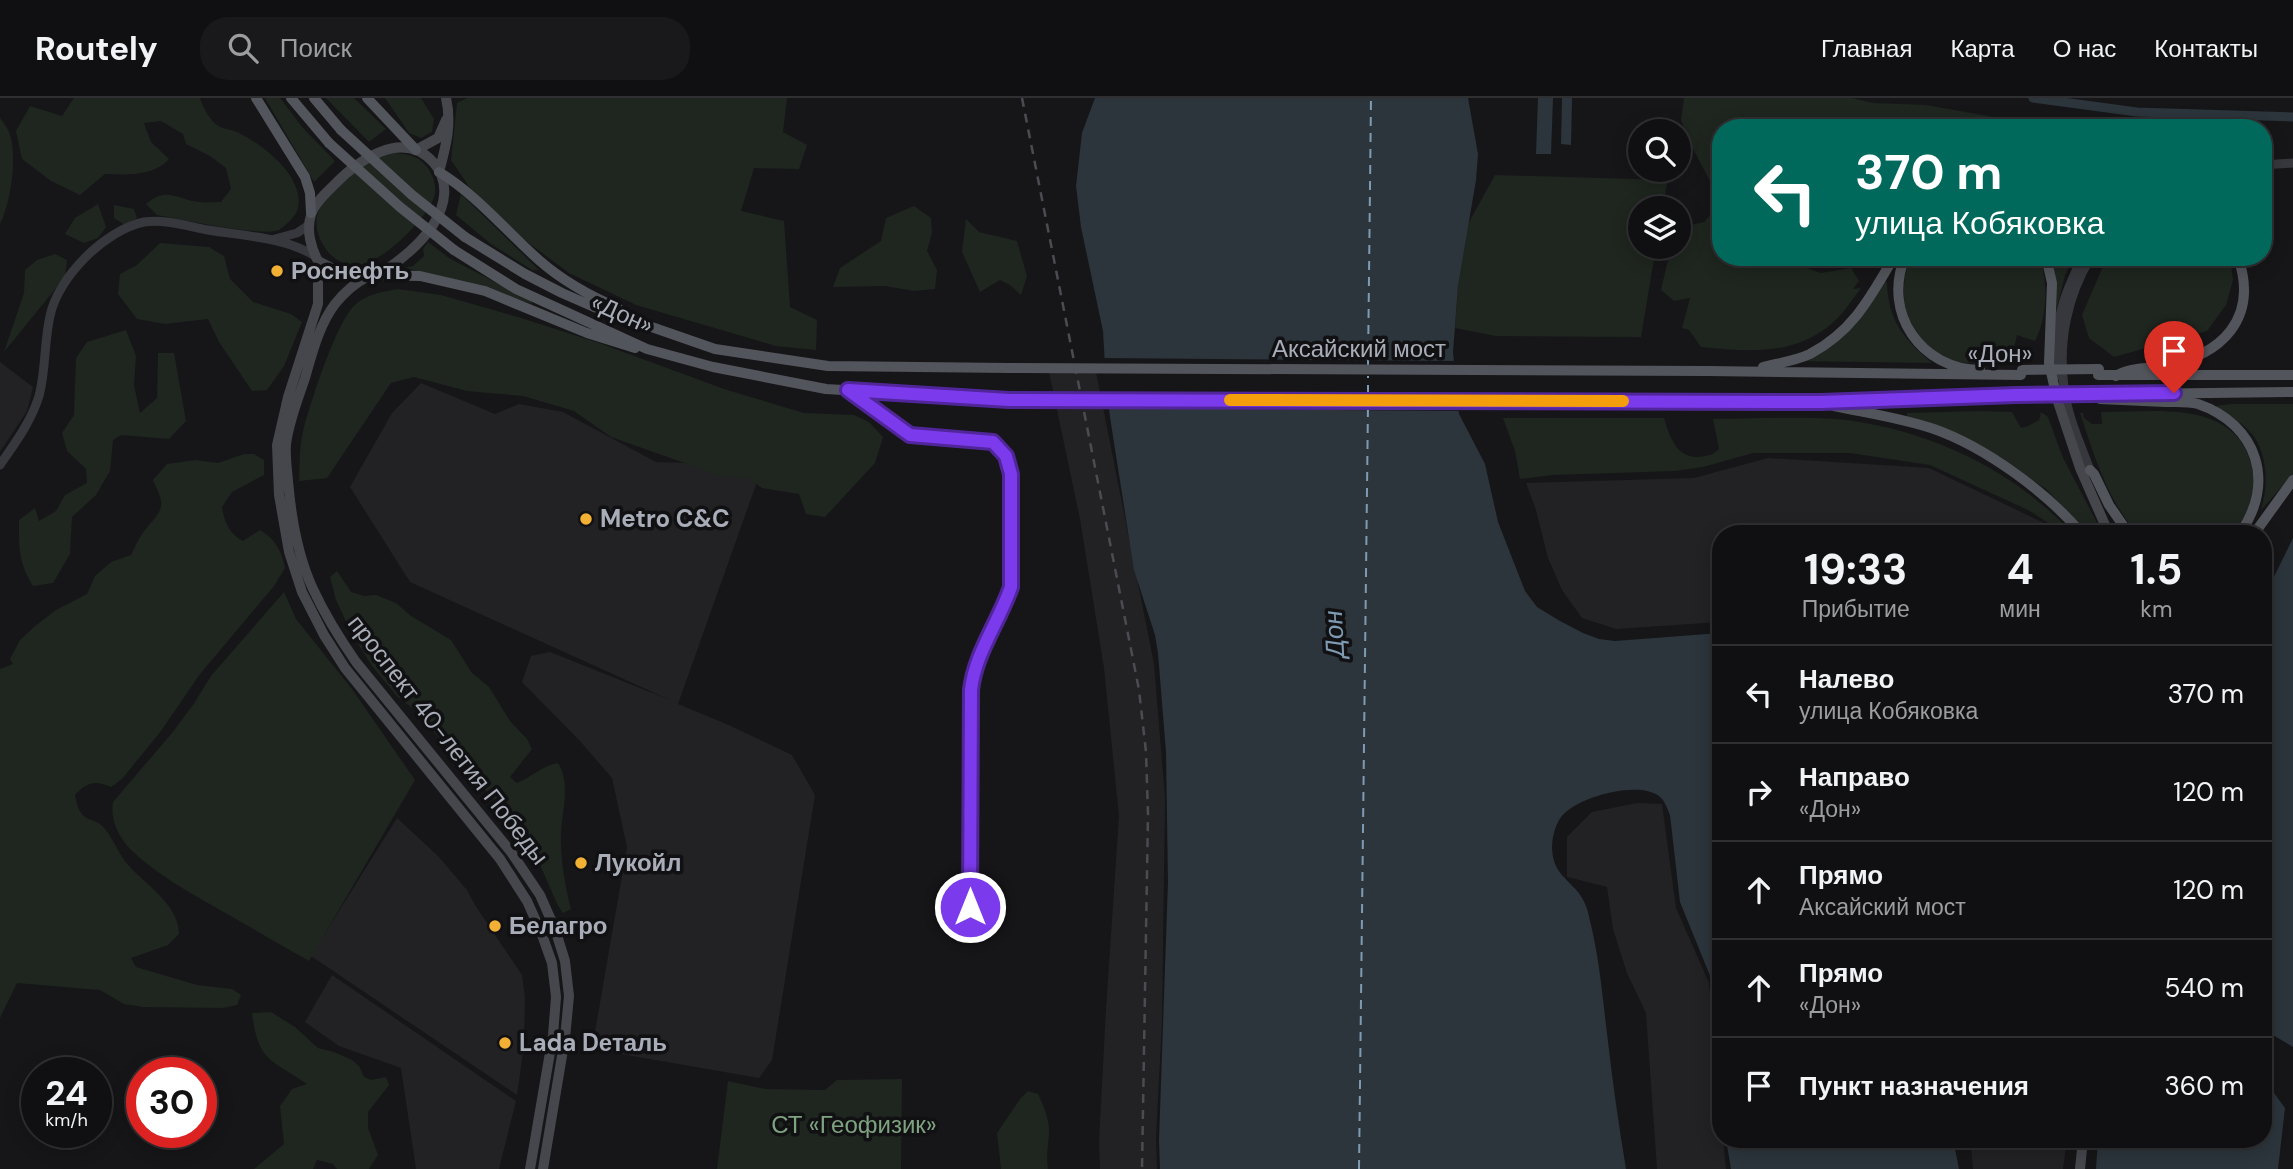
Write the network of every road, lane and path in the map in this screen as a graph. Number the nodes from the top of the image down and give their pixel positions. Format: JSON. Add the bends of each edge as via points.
{"nodes":[{"id":1,"x":256,"y":98,"type":"edge"},
{"id":2,"x":291,"y":98,"type":"edge"},
{"id":3,"x":314,"y":98,"type":"edge"},
{"id":4,"x":367,"y":98,"type":"edge"},
{"id":5,"x":447,"y":102,"type":"edge"},
{"id":6,"x":416,"y":150,"type":"junction"},
{"id":7,"x":2272,"y":159,"type":"edge"},
{"id":8,"x":2293,"y":160,"type":"edge"},
{"id":9,"x":2272,"y":164,"type":"edge"},
{"id":10,"x":439,"y":172,"type":"junction"},
{"id":11,"x":310,"y":219,"type":"junction"},
{"id":12,"x":267,"y":240,"type":"junction"},
{"id":13,"x":317,"y":259,"type":"junction"},
{"id":14,"x":1889,"y":266,"type":"edge"},
{"id":15,"x":1902,"y":266,"type":"edge"},
{"id":16,"x":2048,"y":266,"type":"edge"},
{"id":17,"x":2078,"y":266,"type":"edge"},
{"id":18,"x":2086,"y":266,"type":"edge"},
{"id":19,"x":2241,"y":266,"type":"edge"},
{"id":20,"x":371,"y":275,"type":"junction"},
{"id":21,"x":675,"y":334,"type":"junction"},
{"id":22,"x":647,"y":349,"type":"junction"},
{"id":23,"x":1009,"y":368,"type":"joint"},
{"id":24,"x":1708,"y":371,"type":"joint"},
{"id":25,"x":1748,"y":371,"type":"junction"},
{"id":26,"x":2021,"y":373,"type":"junction"},
{"id":27,"x":2105,"y":374,"type":"junction"},
{"id":28,"x":2293,"y":374,"type":"edge"},
{"id":29,"x":848,"y":390,"type":"junction"},
{"id":30,"x":2293,"y":392,"type":"edge"},
{"id":31,"x":2100,"y":397,"type":"junction"},
{"id":32,"x":2057,"y":399,"type":"junction"},
{"id":33,"x":1821,"y":402,"type":"junction"},
{"id":34,"x":0,"y":465,"type":"edge"},
{"id":35,"x":2090,"y":470,"type":"junction"},
{"id":36,"x":2293,"y":480,"type":"edge"},
{"id":37,"x":2075,"y":525,"type":"edge"},
{"id":38,"x":2105,"y":525,"type":"edge"},
{"id":39,"x":2112,"y":525,"type":"edge"},
{"id":40,"x":2123,"y":525,"type":"edge"},
{"id":41,"x":2246,"y":525,"type":"edge"},
{"id":42,"x":2260,"y":525,"type":"edge"},
{"id":43,"x":970,"y":907,"type":"dead end"},
{"id":44,"x":555,"y":1003,"type":"junction"},
{"id":45,"x":568,"y":1003,"type":"junction"},
{"id":46,"x":2082,"y":1148,"type":"edge"},
{"id":47,"x":530,"y":1169,"type":"edge"},
{"id":48,"x":543,"y":1169,"type":"edge"},
{"id":49,"x":2080,"y":1169,"type":"edge"}],
"edges":[{"from":1,"to":11,"type":"main road","via":[[305,177]]},
{"from":2,"to":22,"type":"main road","name":"«Дон»","bridge":true,"via":[[329,143],[454,250],[516,289]]},
{"from":3,"to":21,"type":"main road","name":"«Дон»","bridge":true,"via":[[341,130],[464,237],[562,293]]},
{"from":4,"to":6,"type":"main road"},
{"from":5,"to":6,"type":"main road","via":[[438,138]]},
{"from":5,"to":10,"type":"main road","via":[[449,133]]},
{"from":6,"to":10,"type":"main road"},
{"from":6,"to":11,"type":"main road","via":[[381,150],[358,163],[322,197]]},
{"from":7,"to":8,"type":"street"},
{"from":8,"to":9,"type":"street"},
{"from":10,"to":20,"type":"main road","via":[[445,192],[432,226],[406,253]]},
{"from":10,"to":21,"type":"main road","via":[[571,284]]},
{"from":11,"to":12,"type":"street","via":[[297,233]]},
{"from":11,"to":13,"type":"main road"},
{"from":12,"to":13,"type":"street","via":[[293,245]]},
{"from":12,"to":34,"type":"street","via":[[146,222],[102,243],[72,273],[54,303],[38,397],[30,419]]},
{"from":13,"to":20,"type":"main road","via":[[343,274]]},
{"from":13,"to":44,"type":"main road","name":"проспект 40-летия Победы","via":[[318,304],[277,445],[279,495],[289,552],[302,592],[345,668],[500,859],[527,901],[552,963]]},
{"from":14,"to":25,"type":"main road","via":[[1865,307],[1838,336],[1809,354]]},
{"from":15,"to":26,"type":"main road","via":[[1897,299],[1905,322],[1923,348],[1940,361],[1974,370]]},
{"from":16,"to":32,"type":"main road","via":[[2052,283],[2049,363]]},
{"from":17,"to":32,"type":"street","via":[[2059,315]]},
{"from":18,"to":35,"type":"street","via":[[2066,317],[2063,348],[2064,388]]},
{"from":19,"to":27,"type":"main road","via":[[2241,307],[2230,332],[2212,350],[2180,362]]},
{"from":20,"to":22,"type":"main road","via":[[420,276],[485,291],[630,348]]},
{"from":20,"to":45,"type":"main road","name":"проспект 40-летия Победы","via":[[334,306],[312,353],[290,423],[287,471],[300,551],[312,587],[356,662],[511,852],[540,895],[565,961]]},
{"from":21,"to":23,"type":"main road","name":"«Дон»","via":[[715,349],[828,366]]},
{"from":22,"to":29,"type":"main road","name":"«Дон»","via":[[713,368]]},
{"from":23,"to":24,"type":"main road","name":"Аксайский мост","bridge":true},
{"from":24,"to":25,"type":"main road","name":"«Дон»"},
{"from":25,"to":26,"type":"main road","name":"«Дон»"},
{"from":26,"to":27,"type":"main road","name":"«Дон»"},
{"from":27,"to":28,"type":"main road","name":"«Дон»"},
{"from":29,"to":33,"type":"main road","name":"«Дон»","bridge":true,"via":[[1009,400]]},
{"from":29,"to":43,"type":"street","via":[[910,435],[993,442],[1006,456],[1011,474],[1011,587],[979,656],[971,690]]},
{"from":30,"to":31,"type":"main road","name":"«Дон»"},
{"from":31,"to":33,"type":"main road","name":"«Дон»","bridge":true},
{"from":31,"to":41,"type":"main road","via":[[2197,404],[2238,428],[2252,448],[2259,475],[2258,497]]},
{"from":32,"to":38,"type":"main road"},
{"from":33,"to":37,"type":"main road","via":[[1934,429],[2041,492]]},
{"from":35,"to":39,"type":"main road"},
{"from":35,"to":40,"type":"main road"},
{"from":36,"to":42,"type":"main road"},
{"from":44,"to":45,"type":"main road"},
{"from":44,"to":47,"type":"main road","name":"проспект 40-летия Победы"},
{"from":45,"to":48,"type":"main road","name":"проспект 40-летия Победы"},
{"from":46,"to":49,"type":"main road"}]}
